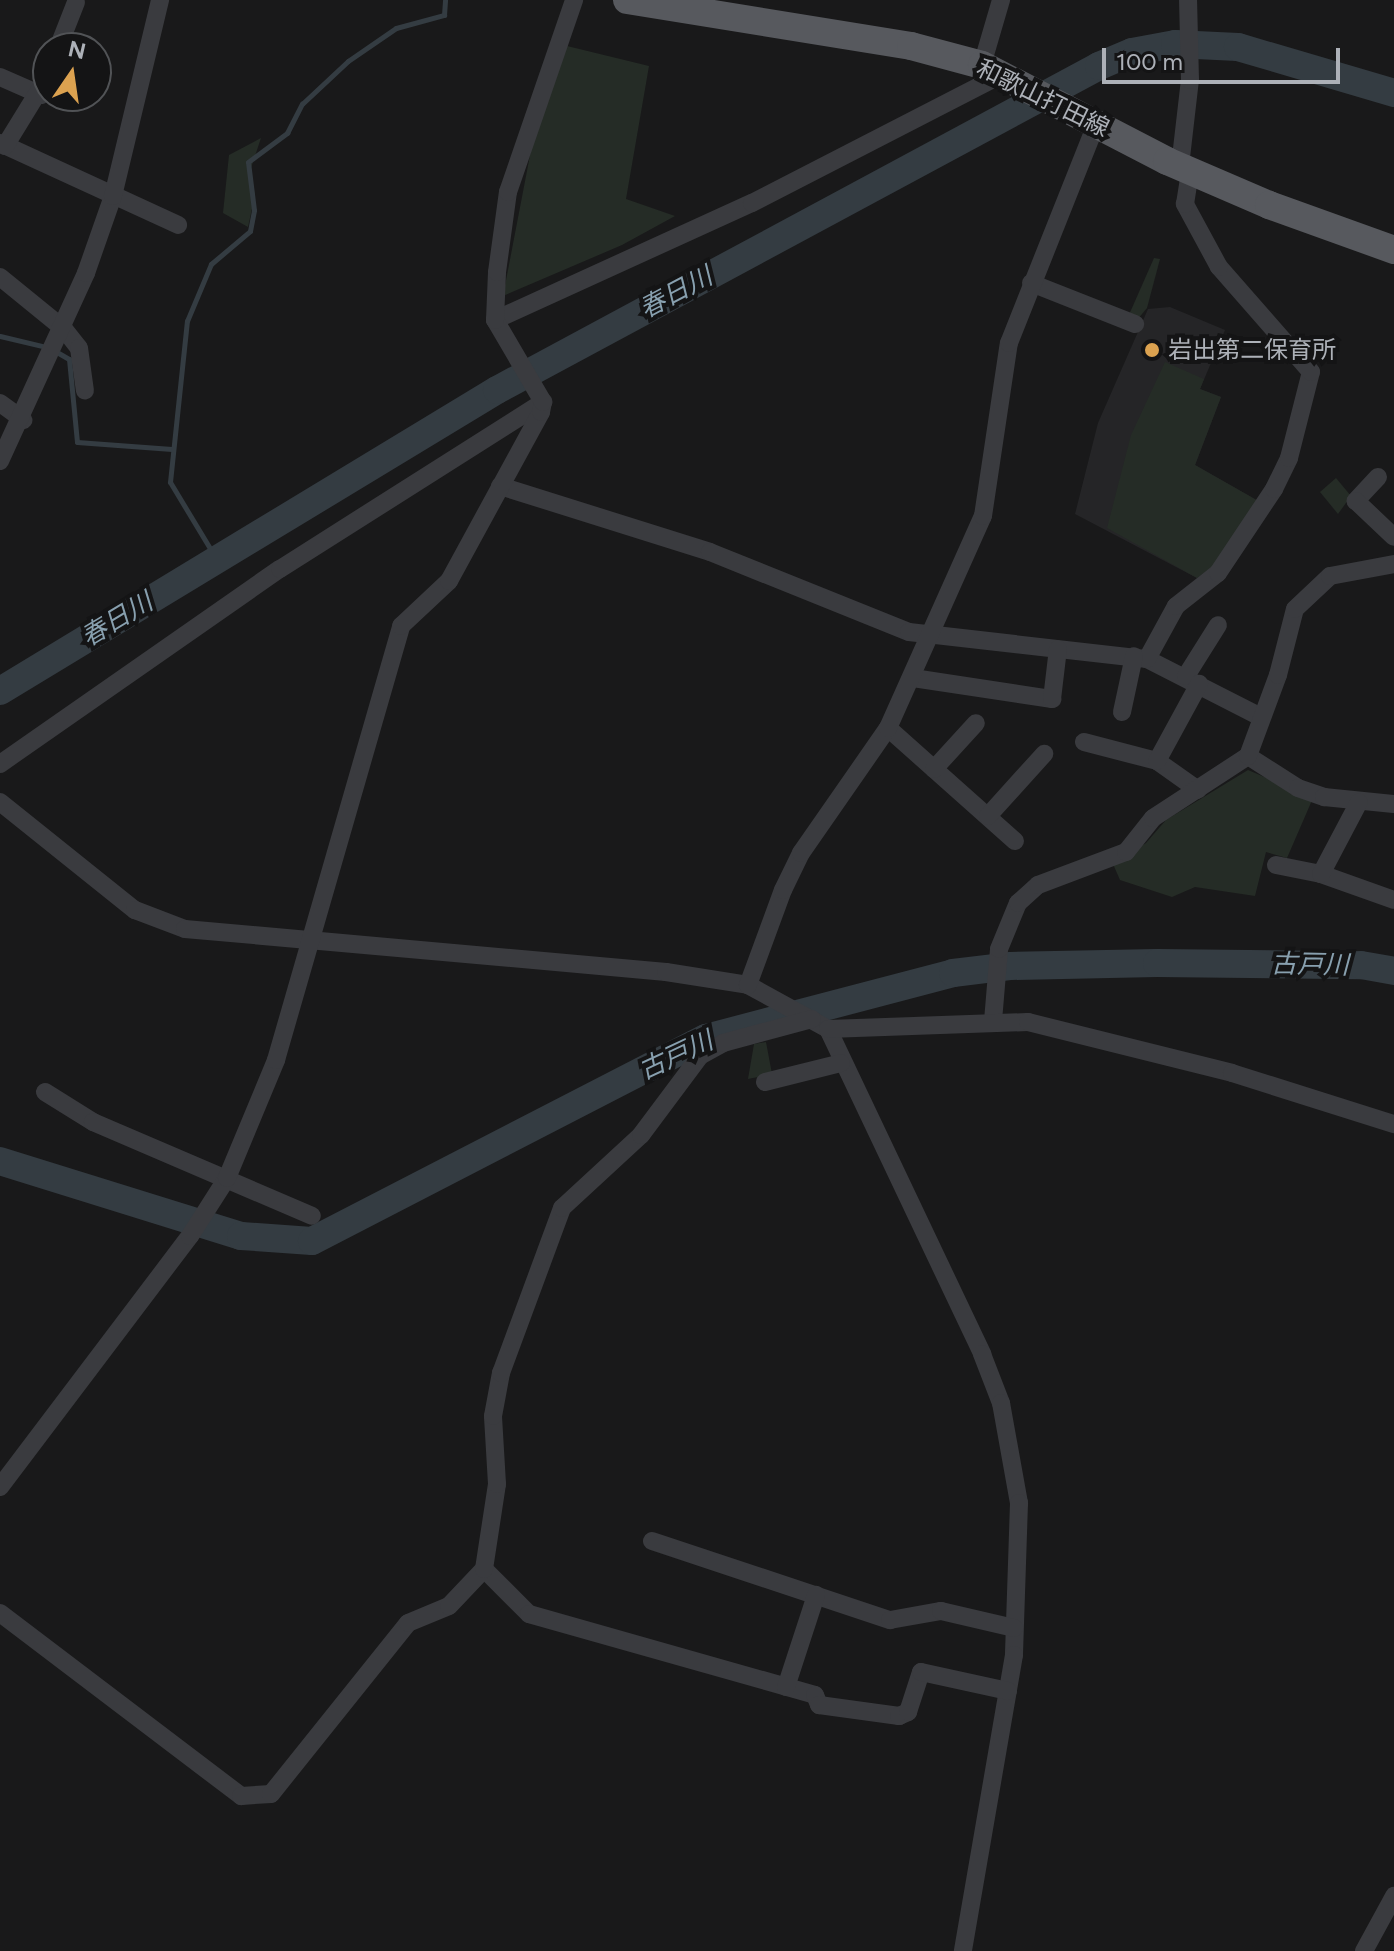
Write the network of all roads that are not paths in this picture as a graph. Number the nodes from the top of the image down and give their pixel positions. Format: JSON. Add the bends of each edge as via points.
{"nodes":[{"id":1,"x":160,"y":0,"type":"edge"},
{"id":2,"x":574,"y":0,"type":"edge"},
{"id":3,"x":627,"y":0,"type":"edge"},
{"id":4,"x":1001,"y":0,"type":"edge"},
{"id":5,"x":76,"y":2,"type":"dead end"},
{"id":6,"x":659,"y":2,"type":"edge"},
{"id":7,"x":1188,"y":8,"type":"edge"},
{"id":8,"x":64,"y":32,"type":"edge"},
{"id":9,"x":998,"y":72,"type":"junction"},
{"id":10,"x":0,"y":77,"type":"edge"},
{"id":11,"x":32,"y":91,"type":"edge"},
{"id":12,"x":32,"y":106,"type":"edge"},
{"id":13,"x":1087,"y":119,"type":"junction"},
{"id":14,"x":2,"y":144,"type":"edge"},
{"id":15,"x":1185,"y":169,"type":"junction"},
{"id":16,"x":113,"y":196,"type":"junction"},
{"id":17,"x":178,"y":225,"type":"dead end"},
{"id":18,"x":1394,"y":250,"type":"edge"},
{"id":19,"x":0,"y":277,"type":"edge"},
{"id":20,"x":1031,"y":283,"type":"junction"},
{"id":21,"x":1135,"y":324,"type":"dead end"},
{"id":22,"x":499,"y":327,"type":"junction"},
{"id":23,"x":64,"y":329,"type":"junction"},
{"id":24,"x":85,"y":391,"type":"dead end"},
{"id":25,"x":539,"y":396,"type":"junction"},
{"id":26,"x":0,"y":403,"type":"edge"},
{"id":27,"x":23,"y":420,"type":"junction"},
{"id":28,"x":0,"y":461,"type":"edge"},
{"id":29,"x":1378,"y":477,"type":"dead end"},
{"id":30,"x":500,"y":486,"type":"junction"},
{"id":31,"x":1394,"y":537,"type":"edge"},
{"id":32,"x":1394,"y":564,"type":"edge"},
{"id":33,"x":1218,"y":625,"type":"dead end"},
{"id":34,"x":930,"y":637,"type":"junction"},
{"id":35,"x":1058,"y":649,"type":"junction"},
{"id":36,"x":1141,"y":657,"type":"junction"},
{"id":37,"x":913,"y":678,"type":"junction"},
{"id":38,"x":1193,"y":680,"type":"junction"},
{"id":39,"x":1122,"y":712,"type":"dead end"},
{"id":40,"x":1261,"y":717,"type":"junction"},
{"id":41,"x":976,"y":723,"type":"dead end"},
{"id":42,"x":888,"y":728,"type":"junction"},
{"id":43,"x":1084,"y":742,"type":"dead end"},
{"id":44,"x":1044,"y":754,"type":"dead end"},
{"id":45,"x":1248,"y":756,"type":"junction"},
{"id":46,"x":1157,"y":761,"type":"junction"},
{"id":47,"x":0,"y":764,"type":"edge"},
{"id":48,"x":934,"y":769,"type":"junction"},
{"id":49,"x":1198,"y":790,"type":"junction"},
{"id":50,"x":0,"y":802,"type":"edge"},
{"id":51,"x":1359,"y":802,"type":"junction"},
{"id":52,"x":1394,"y":804,"type":"edge"},
{"id":53,"x":988,"y":816,"type":"junction"},
{"id":54,"x":1015,"y":841,"type":"dead end"},
{"id":55,"x":1276,"y":865,"type":"dead end"},
{"id":56,"x":1321,"y":874,"type":"junction"},
{"id":57,"x":1394,"y":899,"type":"edge"},
{"id":58,"x":310,"y":941,"type":"junction"},
{"id":59,"x":748,"y":985,"type":"junction"},
{"id":60,"x":993,"y":1021,"type":"junction"},
{"id":61,"x":820,"y":1024,"type":"junction"},
{"id":62,"x":841,"y":1063,"type":"junction"},
{"id":63,"x":765,"y":1082,"type":"dead end"},
{"id":64,"x":45,"y":1092,"type":"dead end"},
{"id":65,"x":1394,"y":1124,"type":"edge"},
{"id":66,"x":227,"y":1178,"type":"junction"},
{"id":67,"x":312,"y":1216,"type":"dead end"},
{"id":68,"x":0,"y":1487,"type":"edge"},
{"id":69,"x":652,"y":1541,"type":"dead end"},
{"id":70,"x":484,"y":1569,"type":"junction"},
{"id":71,"x":816,"y":1595,"type":"junction"},
{"id":72,"x":0,"y":1613,"type":"edge"},
{"id":73,"x":1014,"y":1628,"type":"junction"},
{"id":74,"x":786,"y":1687,"type":"junction"},
{"id":75,"x":1008,"y":1691,"type":"junction"},
{"id":76,"x":1394,"y":1896,"type":"edge"},
{"id":77,"x":963,"y":1951,"type":"edge"},
{"id":78,"x":1364,"y":1951,"type":"edge"}],
"edges":[{"from":1,"to":16,"type":"street"},
{"from":2,"to":22,"type":"street","via":[[508,192]]},
{"from":3,"to":6,"type":"main road","name":"和歌山打田線"},
{"from":4,"to":9,"type":"street"},
{"from":5,"to":8,"type":"street"},
{"from":6,"to":9,"type":"main road","name":"和歌山打田線","via":[[911,46]]},
{"from":7,"to":15,"type":"street"},
{"from":9,"to":13,"type":"main road","name":"和歌山打田線"},
{"from":9,"to":22,"type":"street","via":[[739,209]]},
{"from":10,"to":11,"type":"street"},
{"from":12,"to":14,"type":"street"},
{"from":13,"to":15,"type":"main road","name":"和歌山打田線"},
{"from":13,"to":20,"type":"street"},
{"from":14,"to":16,"type":"street"},
{"from":15,"to":18,"type":"main road","name":"和歌山打田線"},
{"from":15,"to":36,"type":"street","via":[[1185,204],[1219,267],[1311,372],[1289,458],[1274,489],[1218,573],[1176,606]]},
{"from":16,"to":17,"type":"street"},
{"from":16,"to":23,"type":"street"},
{"from":19,"to":23,"type":"street"},
{"from":20,"to":21,"type":"street"},
{"from":20,"to":34,"type":"street","via":[[1009,343],[983,516]]},
{"from":22,"to":25,"type":"street"},
{"from":23,"to":24,"type":"street","via":[[79,348]]},
{"from":23,"to":27,"type":"street"},
{"from":25,"to":30,"type":"street"},
{"from":25,"to":47,"type":"street"},
{"from":26,"to":27,"type":"street"},
{"from":27,"to":28,"type":"street"},
{"from":29,"to":31,"type":"street","via":[[1356,501]]},
{"from":30,"to":34,"type":"street","via":[[710,552]]},
{"from":30,"to":58,"type":"street","via":[[449,581],[401,626]]},
{"from":32,"to":40,"type":"street","via":[[1330,576],[1295,609]]},
{"from":33,"to":38,"type":"street"},
{"from":34,"to":35,"type":"street"},
{"from":34,"to":37,"type":"street"},
{"from":35,"to":36,"type":"street"},
{"from":35,"to":37,"type":"street","via":[[1052,699]]},
{"from":36,"to":38,"type":"street"},
{"from":36,"to":39,"type":"street"},
{"from":37,"to":42,"type":"street"},
{"from":38,"to":40,"type":"street"},
{"from":38,"to":46,"type":"street"},
{"from":40,"to":45,"type":"street"},
{"from":41,"to":48,"type":"street"},
{"from":42,"to":48,"type":"street"},
{"from":42,"to":59,"type":"street","via":[[801,853]]},
{"from":43,"to":46,"type":"street"},
{"from":44,"to":53,"type":"street"},
{"from":45,"to":49,"type":"street"},
{"from":45,"to":51,"type":"street","via":[[1298,788]]},
{"from":46,"to":49,"type":"street"},
{"from":48,"to":53,"type":"street"},
{"from":49,"to":60,"type":"street","via":[[1153,818],[1126,852],[1038,885],[1018,903],[999,949]]},
{"from":50,"to":58,"type":"street","via":[[135,910],[185,929]]},
{"from":51,"to":52,"type":"street"},
{"from":51,"to":56,"type":"street"},
{"from":53,"to":54,"type":"street"},
{"from":55,"to":56,"type":"street"},
{"from":56,"to":57,"type":"street"},
{"from":58,"to":59,"type":"street","via":[[666,972]]},
{"from":58,"to":66,"type":"street","via":[[276,1060]]},
{"from":59,"to":61,"type":"street"},
{"from":60,"to":61,"type":"street"},
{"from":60,"to":65,"type":"street","via":[[1028,1022],[1093,1036]]},
{"from":61,"to":62,"type":"street"},
{"from":61,"to":70,"type":"street","via":[[723,1043],[700,1056],[641,1135],[562,1208],[501,1373],[493,1416],[497,1484]]},
{"from":62,"to":63,"type":"street"},
{"from":62,"to":73,"type":"street","via":[[1001,1403],[1019,1503]]},
{"from":64,"to":66,"type":"street","via":[[93,1122]]},
{"from":66,"to":67,"type":"street"},
{"from":66,"to":68,"type":"street","via":[[190,1236]]},
{"from":69,"to":71,"type":"street"},
{"from":70,"to":72,"type":"street","via":[[449,1606],[408,1623],[271,1794],[257,1799],[241,1796],[151,1731]]},
{"from":70,"to":74,"type":"street","via":[[529,1614]]},
{"from":71,"to":73,"type":"street","via":[[890,1620],[941,1611]]},
{"from":71,"to":74,"type":"street"},
{"from":73,"to":75,"type":"street"},
{"from":74,"to":75,"type":"street","via":[[815,1695],[819,1705],[899,1716],[908,1712],[921,1672]]},
{"from":75,"to":77,"type":"street"},
{"from":76,"to":78,"type":"street"}]}
